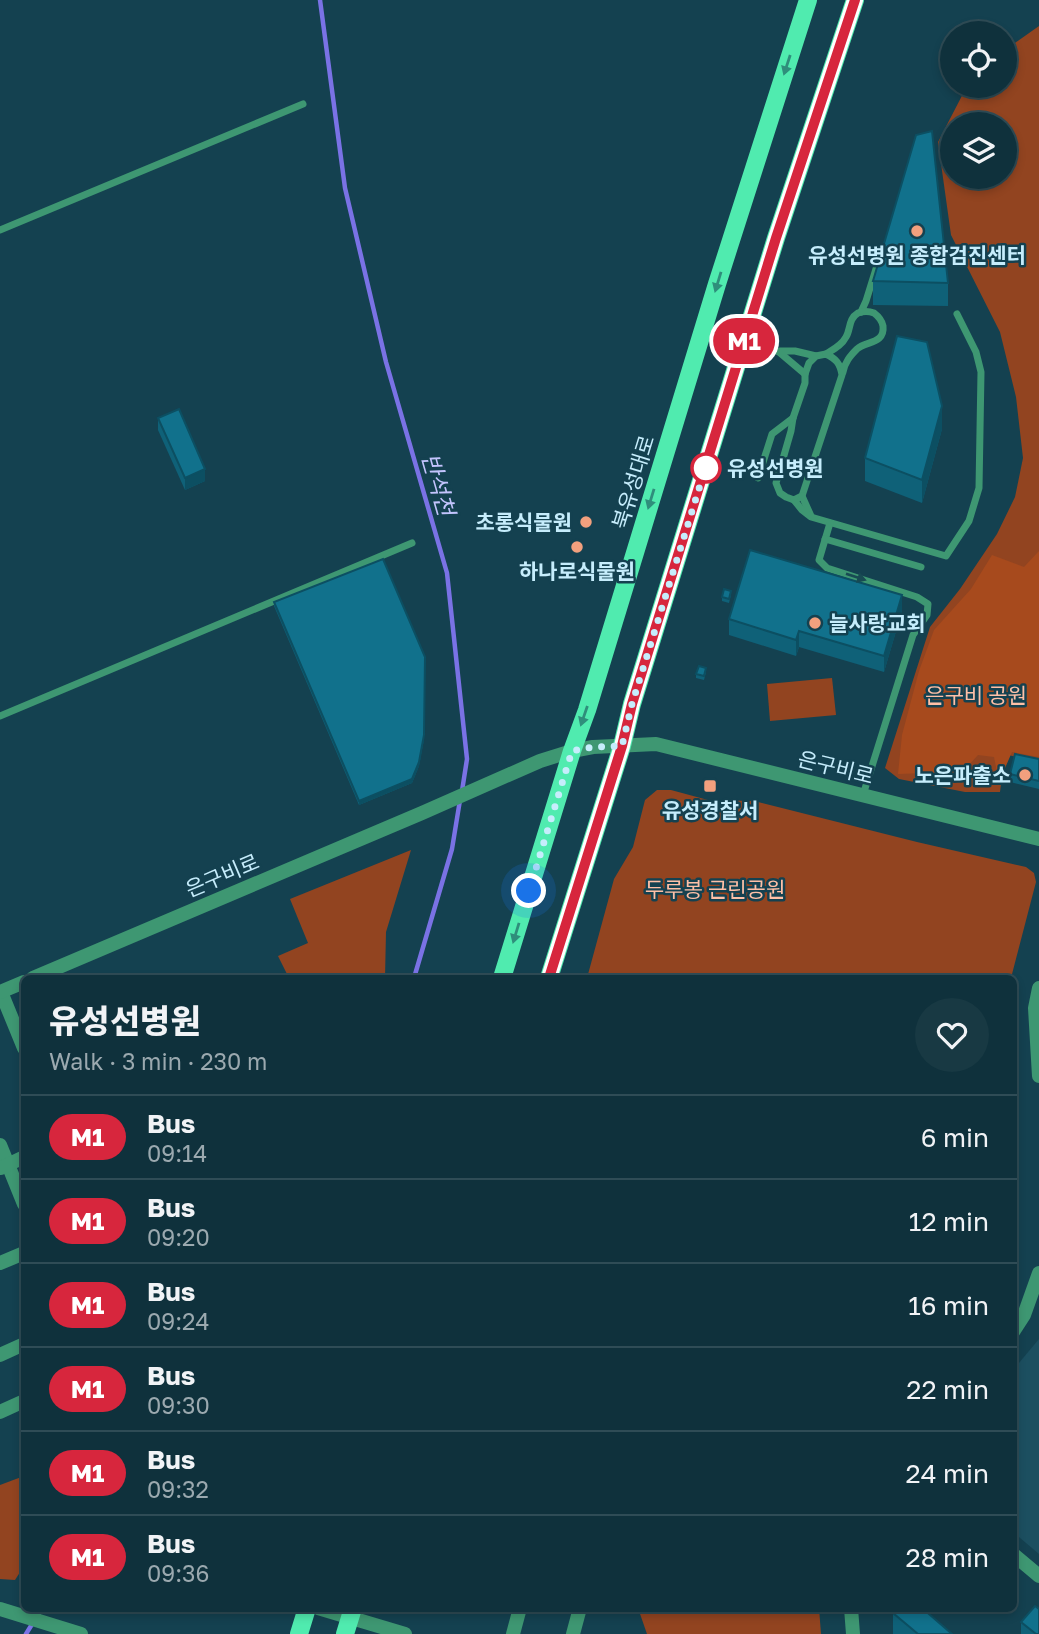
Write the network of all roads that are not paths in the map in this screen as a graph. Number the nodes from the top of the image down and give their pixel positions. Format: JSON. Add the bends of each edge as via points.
{"nodes":[{"id":1,"x":808,"y":0,"type":"edge"},
{"id":2,"x":855,"y":0,"type":"edge"},
{"id":3,"x":303,"y":104,"type":"dead end"},
{"id":4,"x":0,"y":230,"type":"edge"},
{"id":5,"x":882,"y":250,"type":"edge"},
{"id":6,"x":866,"y":301,"type":"junction"},
{"id":7,"x":861,"y":312,"type":"junction"},
{"id":8,"x":872,"y":312,"type":"junction"},
{"id":9,"x":957,"y":314,"type":"dead end"},
{"id":10,"x":745,"y":340,"type":"junction"},
{"id":11,"x":779,"y":352,"type":"junction"},
{"id":12,"x":826,"y":354,"type":"junction"},
{"id":13,"x":817,"y":356,"type":"junction"},
{"id":14,"x":805,"y":374,"type":"junction"},
{"id":15,"x":842,"y":374,"type":"junction"},
{"id":16,"x":793,"y":418,"type":"junction"},
{"id":17,"x":758,"y":478,"type":"dead end"},
{"id":18,"x":798,"y":498,"type":"junction"},
{"id":19,"x":830,"y":523,"type":"junction"},
{"id":20,"x":825,"y":539,"type":"junction"},
{"id":21,"x":412,"y":543,"type":"dead end"},
{"id":22,"x":921,"y":567,"type":"dead end"},
{"id":23,"x":0,"y":716,"type":"edge"},
{"id":24,"x":622,"y":746,"type":"junction"},
{"id":25,"x":572,"y":751,"type":"junction"},
{"id":26,"x":863,"y":795,"type":"junction"},
{"id":27,"x":1039,"y":839,"type":"edge"},
{"id":28,"x":40,"y":975,"type":"edge"},
{"id":29,"x":503,"y":975,"type":"edge"},
{"id":30,"x":550,"y":975,"type":"edge"},
{"id":31,"x":21,"y":983,"type":"edge"},
{"id":32,"x":1039,"y":988,"type":"edge"},
{"id":33,"x":1,"y":992,"type":"edge"},
{"id":34,"x":21,"y":1041,"type":"edge"},
{"id":35,"x":1039,"y":1076,"type":"edge"},
{"id":36,"x":0,"y":1145,"type":"edge"},
{"id":37,"x":21,"y":1158,"type":"edge"},
{"id":38,"x":4,"y":1167,"type":"edge"},
{"id":39,"x":21,"y":1198,"type":"edge"},
{"id":40,"x":21,"y":1254,"type":"edge"},
{"id":41,"x":0,"y":1264,"type":"edge"},
{"id":42,"x":1039,"y":1273,"type":"edge"},
{"id":43,"x":1017,"y":1326,"type":"edge"},
{"id":44,"x":21,"y":1345,"type":"edge"},
{"id":45,"x":0,"y":1355,"type":"edge"},
{"id":46,"x":21,"y":1402,"type":"edge"},
{"id":47,"x":0,"y":1412,"type":"edge"},
{"id":48,"x":1017,"y":1557,"type":"edge"},
{"id":49,"x":1039,"y":1576,"type":"edge"},
{"id":50,"x":0,"y":1609,"type":"edge"},
{"id":51,"x":306,"y":1612,"type":"edge"},
{"id":52,"x":328,"y":1612,"type":"edge"},
{"id":53,"x":519,"y":1612,"type":"edge"},
{"id":54,"x":579,"y":1612,"type":"edge"},
{"id":55,"x":852,"y":1612,"type":"edge"},
{"id":56,"x":349,"y":1620,"type":"edge"},
{"id":57,"x":79,"y":1633,"type":"edge"},
{"id":58,"x":299,"y":1634,"type":"edge"},
{"id":59,"x":405,"y":1634,"type":"edge"},
{"id":60,"x":513,"y":1634,"type":"edge"},
{"id":61,"x":573,"y":1634,"type":"edge"},
{"id":62,"x":853,"y":1634,"type":"edge"}],
"edges":[{"from":1,"to":25,"type":"main road","name":"북유성대로","one_way":true},
{"from":2,"to":10,"type":"main road"},
{"from":3,"to":4,"type":"lane"},
{"from":5,"to":6,"type":"lane"},
{"from":6,"to":7,"type":"lane"},
{"from":6,"to":8,"type":"lane"},
{"from":7,"to":8,"type":"lane"},
{"from":7,"to":12,"type":"lane","via":[[852,318],[843,341]]},
{"from":8,"to":15,"type":"lane","via":[[882,324],[881,335],[856,350]]},
{"from":9,"to":19,"type":"lane","via":[[981,372],[979,488],[969,522],[946,556]]},
{"from":10,"to":11,"type":"lane"},
{"from":10,"to":24,"type":"main road"},
{"from":11,"to":13,"type":"lane"},
{"from":11,"to":14,"type":"lane"},
{"from":12,"to":13,"type":"lane"},
{"from":12,"to":15,"type":"lane","via":[[841,365]]},
{"from":13,"to":14,"type":"lane"},
{"from":14,"to":16,"type":"lane"},
{"from":15,"to":18,"type":"lane"},
{"from":16,"to":17,"type":"lane","via":[[772,434]]},
{"from":16,"to":18,"type":"lane","via":[[776,483],[780,493]]},
{"from":18,"to":19,"type":"lane","via":[[802,510]]},
{"from":19,"to":20,"type":"lane"},
{"from":20,"to":22,"type":"lane"},
{"from":20,"to":26,"type":"lane","one_way":true,"via":[[819,560],[827,568],[928,604]]},
{"from":21,"to":23,"type":"lane"},
{"from":24,"to":25,"type":"street","name":"은구비로"},
{"from":24,"to":26,"type":"street","name":"은구비로","via":[[656,744]]},
{"from":24,"to":30,"type":"main road"},
{"from":25,"to":28,"type":"street","name":"은구비로","via":[[513,772]]},
{"from":25,"to":29,"type":"main road","name":"북유성대로","one_way":true},
{"from":26,"to":27,"type":"street","name":"은구비로"},
{"from":31,"to":33,"type":"street"},
{"from":32,"to":35,"type":"street","via":[[1035,1009]]},
{"from":33,"to":34,"type":"street"},
{"from":36,"to":38,"type":"street"},
{"from":37,"to":38,"type":"street"},
{"from":38,"to":39,"type":"street"},
{"from":40,"to":41,"type":"street"},
{"from":42,"to":43,"type":"street"},
{"from":44,"to":45,"type":"street"},
{"from":46,"to":47,"type":"street"},
{"from":48,"to":49,"type":"street"},
{"from":50,"to":57,"type":"street"},
{"from":51,"to":58,"type":"main road"},
{"from":52,"to":56,"type":"street"},
{"from":53,"to":60,"type":"street"},
{"from":54,"to":61,"type":"street"},
{"from":55,"to":62,"type":"street"},
{"from":56,"to":59,"type":"street"}]}
